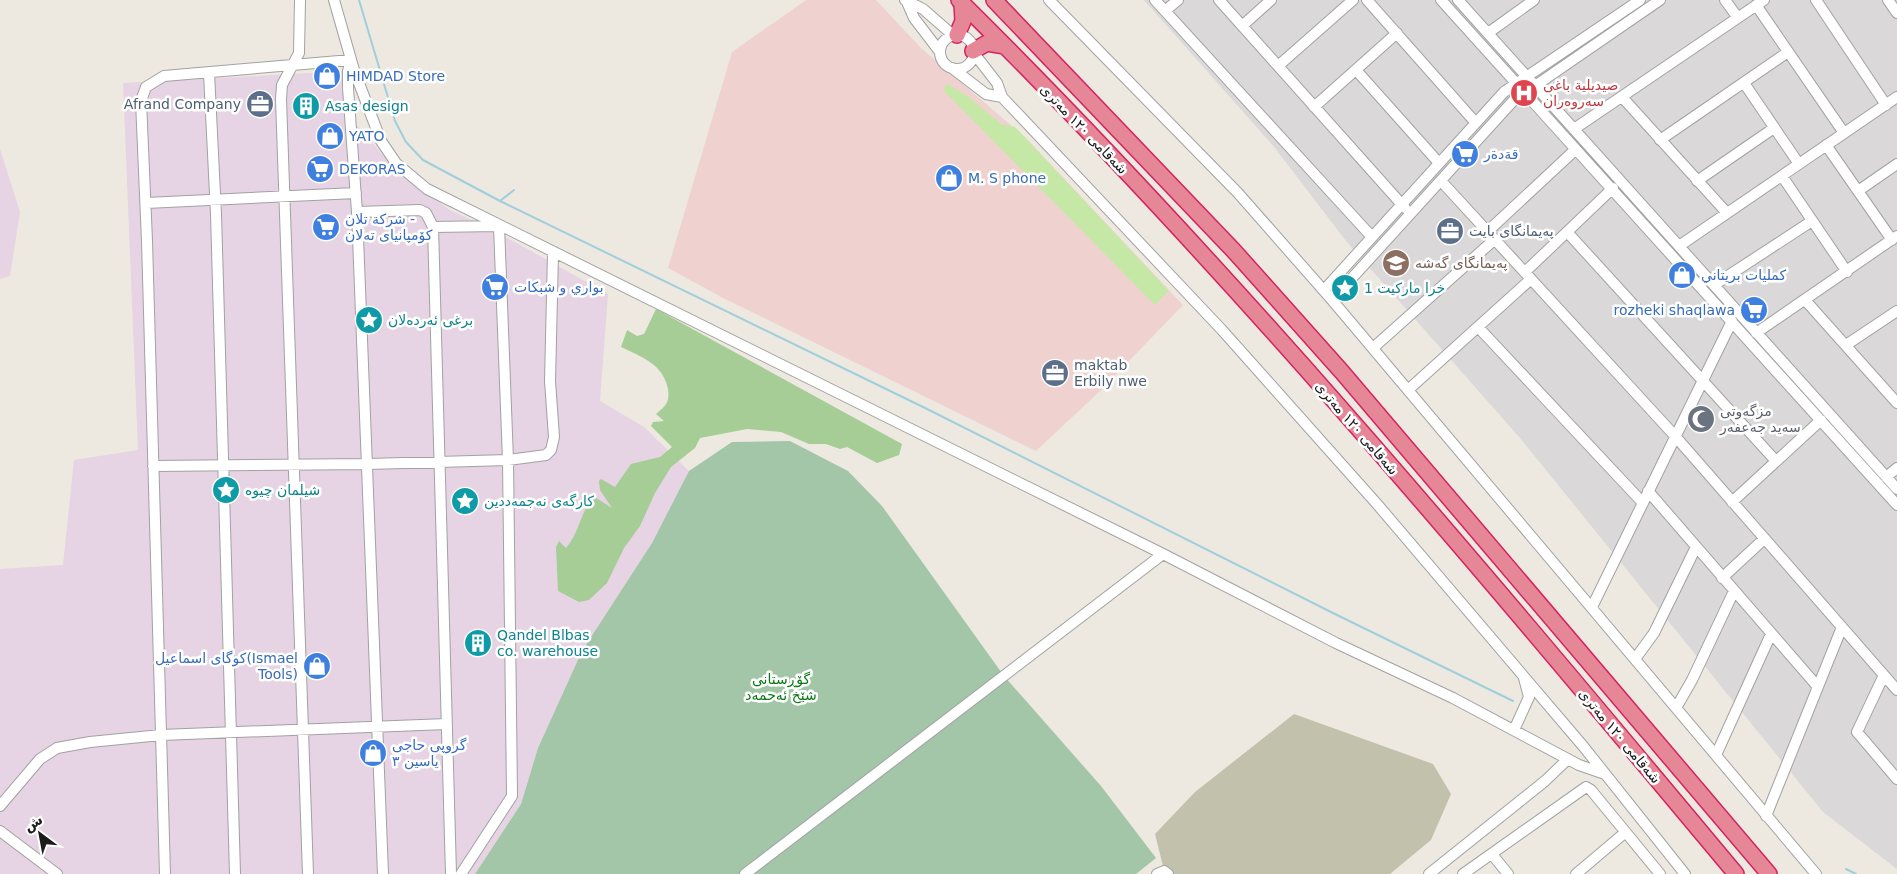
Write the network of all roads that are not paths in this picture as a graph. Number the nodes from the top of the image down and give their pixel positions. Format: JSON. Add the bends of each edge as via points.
{"nodes":[{"id":1,"x":300,"y":0,"type":"edge"},
{"id":2,"x":334,"y":0,"type":"edge"},
{"id":3,"x":994,"y":0,"type":"edge"},
{"id":4,"x":1049,"y":0,"type":"edge"},
{"id":5,"x":1155,"y":0,"type":"edge"},
{"id":6,"x":1178,"y":0,"type":"edge"},
{"id":7,"x":1219,"y":0,"type":"edge"},
{"id":8,"x":1270,"y":0,"type":"edge"},
{"id":9,"x":1353,"y":0,"type":"edge"},
{"id":10,"x":1367,"y":0,"type":"edge"},
{"id":11,"x":1441,"y":0,"type":"edge"},
{"id":12,"x":1458,"y":0,"type":"edge"},
{"id":13,"x":1534,"y":0,"type":"edge"},
{"id":14,"x":1640,"y":0,"type":"edge"},
{"id":15,"x":1660,"y":0,"type":"edge"},
{"id":16,"x":1725,"y":0,"type":"edge"},
{"id":17,"x":1816,"y":0,"type":"edge"},
{"id":18,"x":1888,"y":0,"type":"edge"},
{"id":19,"x":906,"y":1,"type":"edge"},
{"id":20,"x":960,"y":2,"type":"edge"},
{"id":21,"x":1760,"y":3,"type":"edge"},
{"id":22,"x":1166,"y":11,"type":"junction"},
{"id":23,"x":1897,"y":13,"type":"edge"},
{"id":24,"x":1738,"y":18,"type":"junction"},
{"id":25,"x":1242,"y":26,"type":"junction"},
{"id":26,"x":1488,"y":33,"type":"junction"},
{"id":27,"x":1397,"y":34,"type":"junction"},
{"id":28,"x":955,"y":35,"type":"junction"},
{"id":29,"x":1005,"y":46,"type":"junction"},
{"id":30,"x":973,"y":51,"type":"junction"},
{"id":31,"x":940,"y":52,"type":"junction"},
{"id":32,"x":1788,"y":52,"type":"junction"},
{"id":33,"x":351,"y":60,"type":"junction"},
{"id":34,"x":291,"y":66,"type":"junction"},
{"id":35,"x":1278,"y":66,"type":"junction"},
{"id":36,"x":952,"y":68,"type":"junction"},
{"id":37,"x":1356,"y":70,"type":"junction"},
{"id":38,"x":209,"y":72,"type":"junction"},
{"id":39,"x":1526,"y":76,"type":"junction"},
{"id":40,"x":1514,"y":83,"type":"junction"},
{"id":41,"x":1744,"y":83,"type":"junction"},
{"id":42,"x":1534,"y":85,"type":"junction"},
{"id":43,"x":1523,"y":93,"type":"junction"},
{"id":44,"x":1002,"y":97,"type":"junction"},
{"id":45,"x":1622,"y":97,"type":"junction"},
{"id":46,"x":1897,"y":97,"type":"edge"},
{"id":47,"x":1886,"y":105,"type":"junction"},
{"id":48,"x":1314,"y":107,"type":"junction"},
{"id":49,"x":1475,"y":122,"type":"junction"},
{"id":50,"x":1774,"y":128,"type":"junction"},
{"id":51,"x":1574,"y":129,"type":"junction"},
{"id":52,"x":1844,"y":133,"type":"junction"},
{"id":53,"x":1660,"y":140,"type":"junction"},
{"id":54,"x":1826,"y":145,"type":"junction"},
{"id":55,"x":1575,"y":150,"type":"junction"},
{"id":56,"x":1439,"y":163,"type":"junction"},
{"id":57,"x":1799,"y":164,"type":"junction"},
{"id":58,"x":1897,"y":164,"type":"edge"},
{"id":59,"x":1782,"y":176,"type":"junction"},
{"id":60,"x":1697,"y":181,"type":"junction"},
{"id":61,"x":1442,"y":182,"type":"junction"},
{"id":62,"x":1613,"y":188,"type":"junction"},
{"id":63,"x":1858,"y":191,"type":"junction"},
{"id":64,"x":356,"y":193,"type":"junction"},
{"id":65,"x":284,"y":197,"type":"junction"},
{"id":66,"x":216,"y":200,"type":"junction"},
{"id":67,"x":146,"y":203,"type":"junction"},
{"id":68,"x":1401,"y":205,"type":"junction"},
{"id":69,"x":357,"y":212,"type":"junction"},
{"id":70,"x":1727,"y":213,"type":"junction"},
{"id":71,"x":1411,"y":214,"type":"junction"},
{"id":72,"x":1812,"y":221,"type":"junction"},
{"id":73,"x":499,"y":226,"type":"junction"},
{"id":74,"x":433,"y":227,"type":"junction"},
{"id":75,"x":1568,"y":233,"type":"junction"},
{"id":76,"x":1491,"y":235,"type":"junction"},
{"id":77,"x":1372,"y":237,"type":"junction"},
{"id":78,"x":1894,"y":238,"type":"edge"},
{"id":79,"x":1678,"y":246,"type":"junction"},
{"id":80,"x":553,"y":253,"type":"junction"},
{"id":81,"x":1847,"y":272,"type":"junction"},
{"id":82,"x":1528,"y":276,"type":"junction"},
{"id":83,"x":1714,"y":286,"type":"junction"},
{"id":84,"x":1324,"y":290,"type":"junction"},
{"id":85,"x":1332,"y":300,"type":"junction"},
{"id":86,"x":1805,"y":300,"type":"junction"},
{"id":87,"x":1897,"y":311,"type":"edge"},
{"id":88,"x":1732,"y":321,"type":"junction"},
{"id":89,"x":1478,"y":327,"type":"junction"},
{"id":90,"x":1756,"y":333,"type":"junction"},
{"id":91,"x":1846,"y":345,"type":"junction"},
{"id":92,"x":1373,"y":348,"type":"junction"},
{"id":93,"x":1702,"y":380,"type":"junction"},
{"id":94,"x":1408,"y":390,"type":"junction"},
{"id":95,"x":1895,"y":397,"type":"edge"},
{"id":96,"x":1821,"y":420,"type":"junction"},
{"id":97,"x":1675,"y":436,"type":"junction"},
{"id":98,"x":441,"y":460,"type":"junction"},
{"id":99,"x":508,"y":460,"type":"junction"},
{"id":100,"x":1775,"y":460,"type":"junction"},
{"id":101,"x":368,"y":464,"type":"junction"},
{"id":102,"x":224,"y":465,"type":"junction"},
{"id":103,"x":294,"y":465,"type":"junction"},
{"id":104,"x":153,"y":466,"type":"junction"},
{"id":105,"x":1897,"y":468,"type":"edge"},
{"id":106,"x":1886,"y":477,"type":"junction"},
{"id":107,"x":1897,"y":489,"type":"edge"},
{"id":108,"x":1648,"y":491,"type":"junction"},
{"id":109,"x":1732,"y":502,"type":"junction"},
{"id":110,"x":1642,"y":503,"type":"junction"},
{"id":111,"x":1897,"y":505,"type":"edge"},
{"id":112,"x":1764,"y":539,"type":"junction"},
{"id":113,"x":1696,"y":547,"type":"junction"},
{"id":114,"x":1163,"y":554,"type":"junction"},
{"id":115,"x":1722,"y":578,"type":"junction"},
{"id":116,"x":1734,"y":591,"type":"junction"},
{"id":117,"x":1592,"y":607,"type":"junction"},
{"id":118,"x":1842,"y":627,"type":"junction"},
{"id":119,"x":1771,"y":634,"type":"junction"},
{"id":120,"x":1635,"y":659,"type":"junction"},
{"id":121,"x":1523,"y":674,"type":"junction"},
{"id":122,"x":1884,"y":675,"type":"junction"},
{"id":123,"x":1818,"y":687,"type":"junction"},
{"id":124,"x":1897,"y":690,"type":"edge"},
{"id":125,"x":1676,"y":708,"type":"junction"},
{"id":126,"x":446,"y":724,"type":"junction"},
{"id":127,"x":377,"y":727,"type":"junction"},
{"id":128,"x":303,"y":730,"type":"junction"},
{"id":129,"x":1514,"y":730,"type":"junction"},
{"id":130,"x":231,"y":733,"type":"junction"},
{"id":131,"x":161,"y":735,"type":"junction"},
{"id":132,"x":1716,"y":755,"type":"junction"},
{"id":133,"x":1568,"y":759,"type":"junction"},
{"id":134,"x":1605,"y":774,"type":"junction"},
{"id":135,"x":1897,"y":779,"type":"edge"},
{"id":136,"x":0,"y":806,"type":"edge"},
{"id":137,"x":1766,"y":816,"type":"junction"},
{"id":138,"x":0,"y":831,"type":"edge"},
{"id":139,"x":1620,"y":836,"type":"dead end"},
{"id":140,"x":1495,"y":858,"type":"dead end"},
{"id":141,"x":1589,"y":870,"type":"edge"},
{"id":142,"x":57,"y":874,"type":"edge"},
{"id":143,"x":165,"y":874,"type":"edge"},
{"id":144,"x":235,"y":874,"type":"edge"},
{"id":145,"x":308,"y":874,"type":"edge"},
{"id":146,"x":383,"y":874,"type":"edge"},
{"id":147,"x":451,"y":874,"type":"edge"},
{"id":148,"x":461,"y":874,"type":"edge"},
{"id":149,"x":745,"y":874,"type":"edge"},
{"id":150,"x":1157,"y":874,"type":"edge"},
{"id":151,"x":1168,"y":874,"type":"edge"},
{"id":152,"x":1429,"y":874,"type":"edge"},
{"id":153,"x":1464,"y":874,"type":"edge"},
{"id":154,"x":1508,"y":874,"type":"edge"},
{"id":155,"x":1576,"y":874,"type":"edge"},
{"id":156,"x":1660,"y":874,"type":"edge"},
{"id":157,"x":1685,"y":874,"type":"edge"},
{"id":158,"x":1736,"y":874,"type":"edge"},
{"id":159,"x":1769,"y":874,"type":"edge"},
{"id":160,"x":1816,"y":874,"type":"edge"}],
"edges":[{"from":1,"to":34,"type":"street","via":[[299,53]]},
{"from":2,"to":33,"type":"street"},
{"from":3,"to":159,"type":"highway","name":"شەقامی ١٢٠ مەتری","via":[[1234,251],[1342,372]]},
{"from":4,"to":84,"type":"street","via":[[1238,193]]},
{"from":5,"to":22,"type":"street"},
{"from":6,"to":22,"type":"street"},
{"from":7,"to":25,"type":"street"},
{"from":8,"to":25,"type":"street"},
{"from":9,"to":35,"type":"street"},
{"from":10,"to":27,"type":"street"},
{"from":11,"to":40,"type":"street"},
{"from":12,"to":26,"type":"street"},
{"from":13,"to":26,"type":"street"},
{"from":14,"to":39,"type":"street"},
{"from":15,"to":42,"type":"street"},
{"from":16,"to":24,"type":"street"},
{"from":17,"to":47,"type":"street"},
{"from":18,"to":23,"type":"street"},
{"from":19,"to":28,"type":"street","via":[[923,9]]},
{"from":19,"to":31,"type":"street","via":[[914,18]]},
{"from":20,"to":28,"type":"highway","via":[[963,21]]},
{"from":20,"to":29,"type":"highway","name":"شەقامی ١٢٠ مەتری"},
{"from":21,"to":24,"type":"street"},
{"from":21,"to":32,"type":"street"},
{"from":22,"to":77,"type":"street"},
{"from":24,"to":45,"type":"street"},
{"from":25,"to":35,"type":"street"},
{"from":26,"to":39,"type":"street"},
{"from":27,"to":37,"type":"street"},
{"from":27,"to":49,"type":"street"},
{"from":28,"to":30,"type":"street","via":[[970,42]]},
{"from":28,"to":31,"type":"street","via":[[944,41]]},
{"from":29,"to":30,"type":"highway","via":[[987,43]]},
{"from":29,"to":158,"type":"highway","name":"شەقامی ١٢٠ مەتری","via":[[1153,202],[1344,412]]},
{"from":30,"to":36,"type":"street","via":[[968,64]]},
{"from":30,"to":44,"type":"street"},
{"from":31,"to":36,"type":"street","via":[[943,62]]},
{"from":32,"to":41,"type":"street"},
{"from":32,"to":52,"type":"street"},
{"from":33,"to":34,"type":"street"},
{"from":33,"to":64,"type":"street","via":[[348,88]]},
{"from":33,"to":73,"type":"street","via":[[381,141],[396,163],[427,189]]},
{"from":34,"to":38,"type":"street"},
{"from":34,"to":65,"type":"street","via":[[282,85],[281,99]]},
{"from":35,"to":48,"type":"street"},
{"from":36,"to":44,"type":"street","via":[[986,94]]},
{"from":37,"to":48,"type":"street"},
{"from":37,"to":56,"type":"street"},
{"from":38,"to":66,"type":"street"},
{"from":38,"to":67,"type":"street","via":[[164,76],[146,87],[141,101]]},
{"from":39,"to":40,"type":"street"},
{"from":39,"to":42,"type":"street"},
{"from":40,"to":43,"type":"street"},
{"from":40,"to":49,"type":"street"},
{"from":41,"to":50,"type":"street"},
{"from":41,"to":53,"type":"street"},
{"from":42,"to":43,"type":"street"},
{"from":42,"to":51,"type":"street"},
{"from":43,"to":55,"type":"street"},
{"from":43,"to":61,"type":"street"},
{"from":44,"to":121,"type":"street","via":[[1222,330]]},
{"from":45,"to":51,"type":"street"},
{"from":45,"to":53,"type":"street"},
{"from":46,"to":47,"type":"street"},
{"from":47,"to":52,"type":"street"},
{"from":48,"to":68,"type":"street"},
{"from":49,"to":56,"type":"street"},
{"from":50,"to":57,"type":"street"},
{"from":50,"to":60,"type":"street"},
{"from":51,"to":79,"type":"street"},
{"from":52,"to":54,"type":"street"},
{"from":53,"to":60,"type":"street"},
{"from":54,"to":57,"type":"street"},
{"from":54,"to":63,"type":"street"},
{"from":55,"to":62,"type":"street"},
{"from":55,"to":76,"type":"street"},
{"from":56,"to":68,"type":"street"},
{"from":57,"to":59,"type":"street"},
{"from":58,"to":63,"type":"street"},
{"from":59,"to":70,"type":"street"},
{"from":59,"to":72,"type":"street"},
{"from":60,"to":70,"type":"street"},
{"from":61,"to":71,"type":"street"},
{"from":61,"to":76,"type":"street"},
{"from":62,"to":75,"type":"street"},
{"from":62,"to":88,"type":"street"},
{"from":63,"to":78,"type":"street"},
{"from":64,"to":65,"type":"street"},
{"from":64,"to":69,"type":"street"},
{"from":65,"to":66,"type":"street"},
{"from":65,"to":103,"type":"street"},
{"from":66,"to":67,"type":"street"},
{"from":66,"to":102,"type":"street"},
{"from":67,"to":104,"type":"street"},
{"from":68,"to":71,"type":"street"},
{"from":68,"to":77,"type":"street"},
{"from":69,"to":74,"type":"street","via":[[420,210],[426,213]]},
{"from":69,"to":101,"type":"street"},
{"from":70,"to":79,"type":"street"},
{"from":71,"to":85,"type":"street"},
{"from":72,"to":81,"type":"street"},
{"from":72,"to":83,"type":"street"},
{"from":73,"to":74,"type":"street"},
{"from":73,"to":80,"type":"street"},
{"from":73,"to":99,"type":"street"},
{"from":74,"to":98,"type":"street"},
{"from":75,"to":82,"type":"street"},
{"from":75,"to":93,"type":"street"},
{"from":76,"to":82,"type":"street"},
{"from":76,"to":92,"type":"street"},
{"from":77,"to":84,"type":"street"},
{"from":78,"to":81,"type":"street"},
{"from":79,"to":83,"type":"street"},
{"from":80,"to":99,"type":"street","via":[[550,381],[554,437],[551,450],[546,455]]},
{"from":80,"to":114,"type":"street"},
{"from":81,"to":86,"type":"street"},
{"from":82,"to":89,"type":"street"},
{"from":82,"to":97,"type":"street"},
{"from":83,"to":90,"type":"street"},
{"from":84,"to":85,"type":"street"},
{"from":85,"to":92,"type":"street"},
{"from":86,"to":90,"type":"street"},
{"from":86,"to":91,"type":"street"},
{"from":87,"to":91,"type":"street"},
{"from":88,"to":93,"type":"street"},
{"from":88,"to":96,"type":"street"},
{"from":89,"to":94,"type":"street"},
{"from":89,"to":110,"type":"street"},
{"from":90,"to":106,"type":"street"},
{"from":91,"to":95,"type":"street"},
{"from":92,"to":94,"type":"street"},
{"from":93,"to":97,"type":"street"},
{"from":93,"to":100,"type":"street"},
{"from":94,"to":117,"type":"street"},
{"from":96,"to":100,"type":"street"},
{"from":96,"to":111,"type":"street"},
{"from":97,"to":108,"type":"street"},
{"from":97,"to":109,"type":"street"},
{"from":98,"to":99,"type":"street"},
{"from":98,"to":101,"type":"street"},
{"from":98,"to":126,"type":"street"},
{"from":99,"to":148,"type":"street","via":[[512,796]]},
{"from":100,"to":109,"type":"street"},
{"from":101,"to":103,"type":"street"},
{"from":101,"to":127,"type":"street"},
{"from":102,"to":103,"type":"street"},
{"from":102,"to":104,"type":"street"},
{"from":102,"to":130,"type":"street"},
{"from":103,"to":128,"type":"street"},
{"from":104,"to":131,"type":"street"},
{"from":105,"to":106,"type":"street"},
{"from":106,"to":107,"type":"street"},
{"from":108,"to":110,"type":"street"},
{"from":108,"to":113,"type":"street"},
{"from":109,"to":112,"type":"street"},
{"from":110,"to":117,"type":"street"},
{"from":112,"to":115,"type":"street"},
{"from":112,"to":118,"type":"street"},
{"from":113,"to":115,"type":"street"},
{"from":113,"to":120,"type":"street","via":[[1654,633]]},
{"from":114,"to":129,"type":"street"},
{"from":114,"to":149,"type":"street"},
{"from":115,"to":116,"type":"street"},
{"from":116,"to":119,"type":"street"},
{"from":116,"to":125,"type":"street"},
{"from":117,"to":120,"type":"street"},
{"from":118,"to":122,"type":"street"},
{"from":118,"to":123,"type":"street"},
{"from":119,"to":123,"type":"street"},
{"from":119,"to":132,"type":"street"},
{"from":120,"to":125,"type":"street"},
{"from":121,"to":129,"type":"street","via":[[1529,697]]},
{"from":121,"to":134,"type":"street"},
{"from":122,"to":124,"type":"street"},
{"from":122,"to":135,"type":"street","via":[[1857,732]]},
{"from":123,"to":137,"type":"street"},
{"from":125,"to":132,"type":"street"},
{"from":126,"to":127,"type":"street"},
{"from":126,"to":147,"type":"street"},
{"from":127,"to":128,"type":"street"},
{"from":127,"to":146,"type":"street"},
{"from":128,"to":130,"type":"street"},
{"from":128,"to":145,"type":"street"},
{"from":129,"to":133,"type":"street"},
{"from":130,"to":131,"type":"street"},
{"from":130,"to":144,"type":"street"},
{"from":131,"to":136,"type":"street","via":[[57,748],[40,759]]},
{"from":131,"to":143,"type":"street"},
{"from":132,"to":137,"type":"street"},
{"from":133,"to":134,"type":"street"},
{"from":133,"to":152,"type":"street"},
{"from":134,"to":157,"type":"street"},
{"from":137,"to":160,"type":"street"},
{"from":138,"to":142,"type":"street"},
{"from":139,"to":141,"type":"street"},
{"from":140,"to":154,"type":"street"},
{"from":141,"to":155,"type":"street"},
{"from":150,"to":151,"type":"street","via":[[1164,871]]},
{"from":153,"to":156,"type":"street","via":[[1586,787]]}]}
